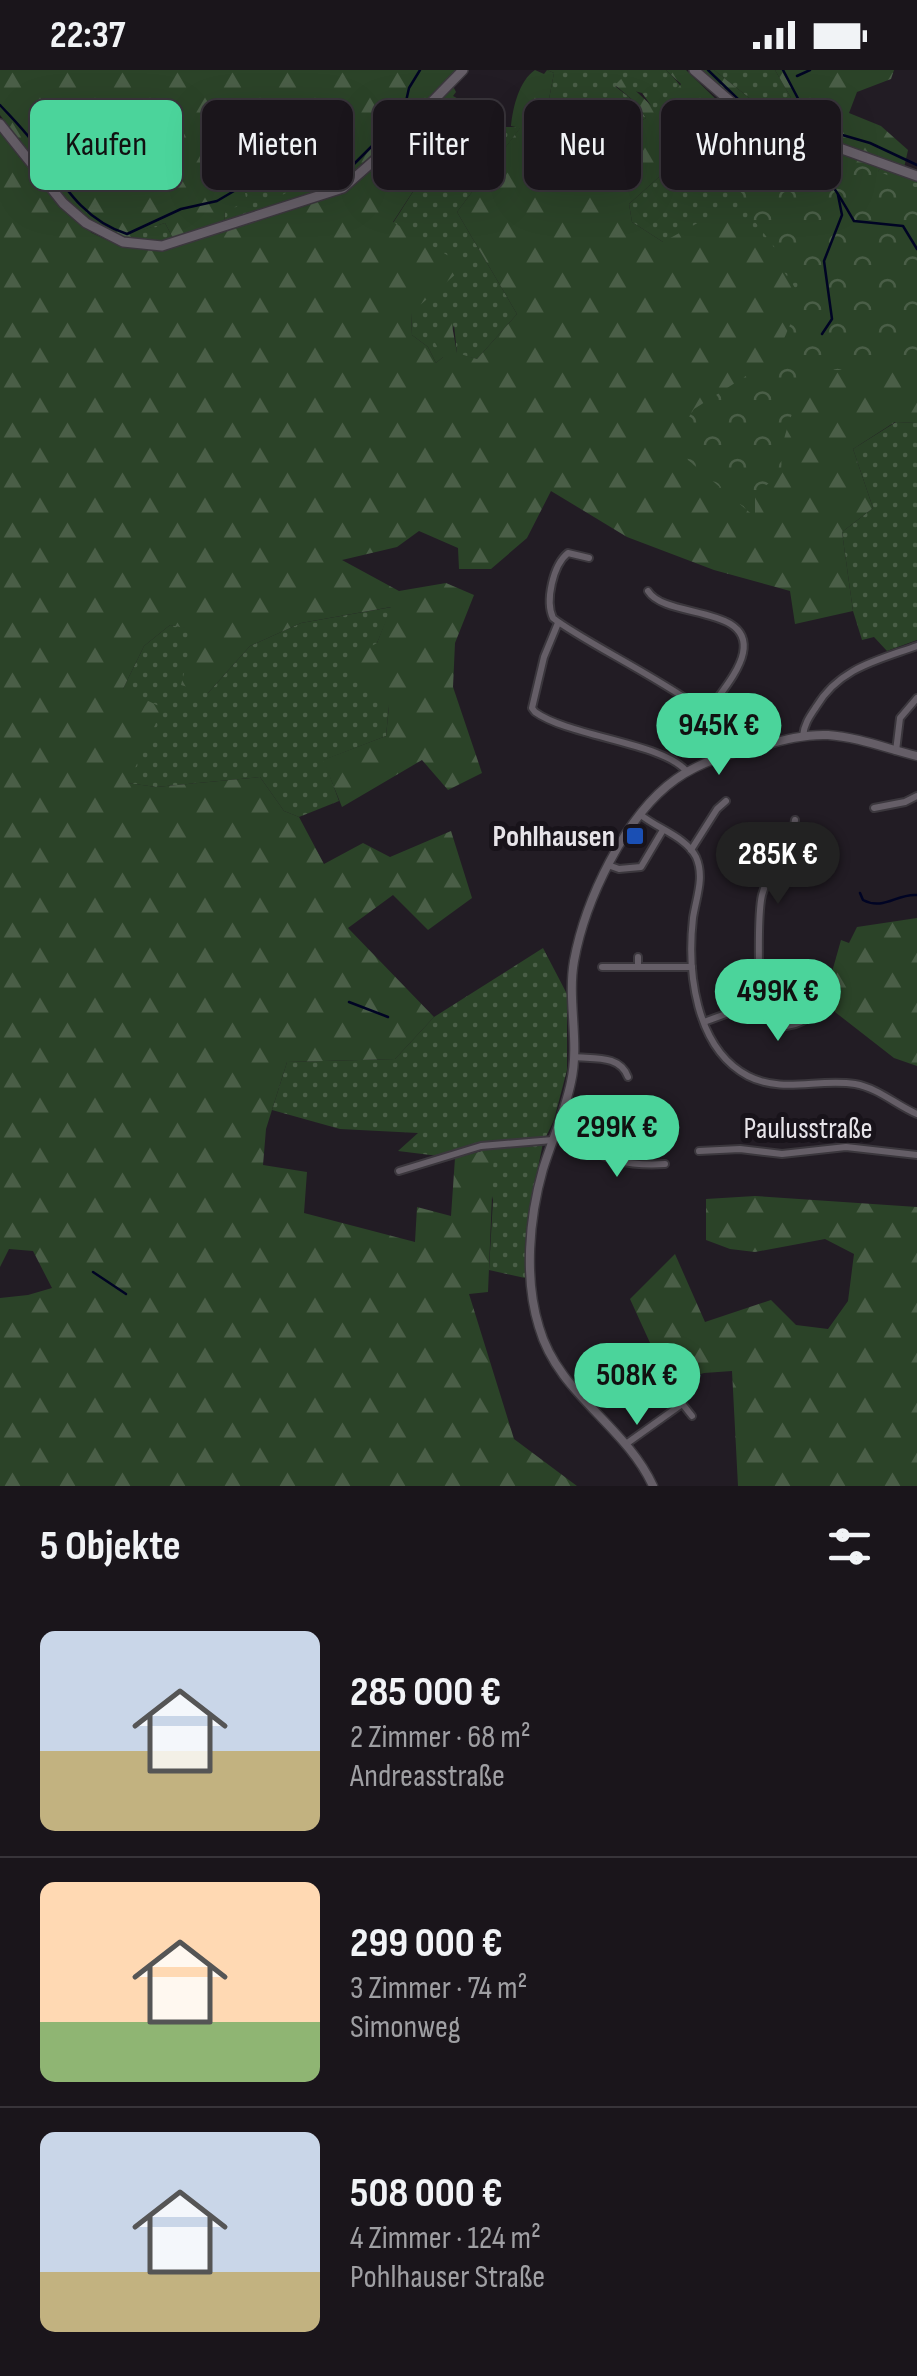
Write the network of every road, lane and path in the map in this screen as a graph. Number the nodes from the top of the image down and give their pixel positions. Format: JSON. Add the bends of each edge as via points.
{"nodes":[{"id":1,"x":463,"y":70,"type":"edge"},
{"id":2,"x":694,"y":70,"type":"edge"},
{"id":3,"x":0,"y":124,"type":"edge"},
{"id":4,"x":917,"y":176,"type":"edge"},
{"id":5,"x":590,"y":558,"type":"dead end"},
{"id":6,"x":648,"y":591,"type":"dead end"},
{"id":7,"x":558,"y":623,"type":"junction"},
{"id":8,"x":917,"y":646,"type":"edge"},
{"id":9,"x":917,"y":698,"type":"edge"},
{"id":10,"x":707,"y":713,"type":"junction"},
{"id":11,"x":803,"y":736,"type":"junction"},
{"id":12,"x":739,"y":751,"type":"junction"},
{"id":13,"x":896,"y":751,"type":"junction"},
{"id":14,"x":917,"y":756,"type":"edge"},
{"id":15,"x":687,"y":772,"type":"junction"},
{"id":16,"x":917,"y":796,"type":"edge"},
{"id":17,"x":726,"y":801,"type":"dead end"},
{"id":18,"x":874,"y":808,"type":"dead end"},
{"id":19,"x":642,"y":815,"type":"junction"},
{"id":20,"x":795,"y":820,"type":"dead end"},
{"id":21,"x":662,"y":830,"type":"junction"},
{"id":22,"x":691,"y":850,"type":"junction"},
{"id":23,"x":608,"y":865,"type":"junction"},
{"id":24,"x":638,"y":956,"type":"dead end"},
{"id":25,"x":602,"y":967,"type":"dead end"},
{"id":26,"x":638,"y":967,"type":"junction"},
{"id":27,"x":692,"y":967,"type":"junction"},
{"id":28,"x":761,"y":1001,"type":"junction"},
{"id":29,"x":814,"y":1012,"type":"dead end"},
{"id":30,"x":704,"y":1022,"type":"junction"},
{"id":31,"x":574,"y":1056,"type":"junction"},
{"id":32,"x":628,"y":1078,"type":"dead end"},
{"id":33,"x":917,"y":1114,"type":"edge"},
{"id":34,"x":628,"y":1120,"type":"dead end"},
{"id":35,"x":554,"y":1137,"type":"junction"},
{"id":36,"x":578,"y":1145,"type":"junction"},
{"id":37,"x":699,"y":1151,"type":"dead end"},
{"id":38,"x":917,"y":1155,"type":"edge"},
{"id":39,"x":666,"y":1164,"type":"dead end"},
{"id":40,"x":399,"y":1171,"type":"dead end"},
{"id":41,"x":669,"y":1387,"type":"dead end"},
{"id":42,"x":682,"y":1404,"type":"junction"},
{"id":43,"x":692,"y":1416,"type":"dead end"},
{"id":44,"x":626,"y":1444,"type":"junction"},
{"id":45,"x":653,"y":1486,"type":"edge"}],
"edges":[{"from":1,"to":3,"type":"main road","via":[[343,188],[156,247],[122,242],[81,219]]},
{"from":2,"to":4,"type":"main road","via":[[752,117]]},
{"from":5,"to":7,"type":"street","via":[[568,553],[559,562],[549,602]]},
{"from":6,"to":10,"type":"street","via":[[661,603],[730,623],[741,636],[743,654]]},
{"from":7,"to":10,"type":"street"},
{"from":7,"to":15,"type":"street","via":[[536,684],[535,712],[679,762]]},
{"from":8,"to":11,"type":"street","via":[[839,678],[821,697]]},
{"from":9,"to":13,"type":"street","via":[[900,718]]},
{"from":10,"to":12,"type":"street","via":[[732,734]]},
{"from":11,"to":12,"type":"street"},
{"from":11,"to":13,"type":"street","via":[[850,738]]},
{"from":12,"to":15,"type":"street"},
{"from":13,"to":14,"type":"street"},
{"from":15,"to":19,"type":"street"},
{"from":16,"to":18,"type":"street"},
{"from":17,"to":22,"type":"street"},
{"from":19,"to":21,"type":"street"},
{"from":19,"to":23,"type":"street"},
{"from":20,"to":28,"type":"street","via":[[792,850],[772,873],[761,901]]},
{"from":21,"to":22,"type":"street"},
{"from":21,"to":23,"type":"street","via":[[640,867]]},
{"from":22,"to":27,"type":"street","name":"Paulusstraße","via":[[700,878]]},
{"from":23,"to":31,"type":"street","via":[[574,962]]},
{"from":24,"to":26,"type":"street"},
{"from":25,"to":26,"type":"street"},
{"from":26,"to":27,"type":"street"},
{"from":27,"to":30,"type":"street","name":"Paulusstraße"},
{"from":28,"to":29,"type":"street","via":[[768,1018],[783,1026]]},
{"from":28,"to":30,"type":"street"},
{"from":30,"to":33,"type":"street","name":"Paulusstraße","via":[[719,1052],[749,1076],[780,1086],[854,1084]]},
{"from":31,"to":32,"type":"street","via":[[614,1060]]},
{"from":31,"to":35,"type":"street"},
{"from":34,"to":36,"type":"street","via":[[621,1112],[606,1113]]},
{"from":35,"to":36,"type":"street"},
{"from":35,"to":40,"type":"street","via":[[481,1146]]},
{"from":35,"to":44,"type":"street","via":[[534,1217],[539,1329],[559,1371]]},
{"from":36,"to":39,"type":"street","via":[[633,1166]]},
{"from":37,"to":38,"type":"street","name":"Paulusstraße","via":[[782,1154],[846,1147]]},
{"from":41,"to":42,"type":"street"},
{"from":42,"to":43,"type":"street"},
{"from":42,"to":44,"type":"street"},
{"from":44,"to":45,"type":"street"}]}
